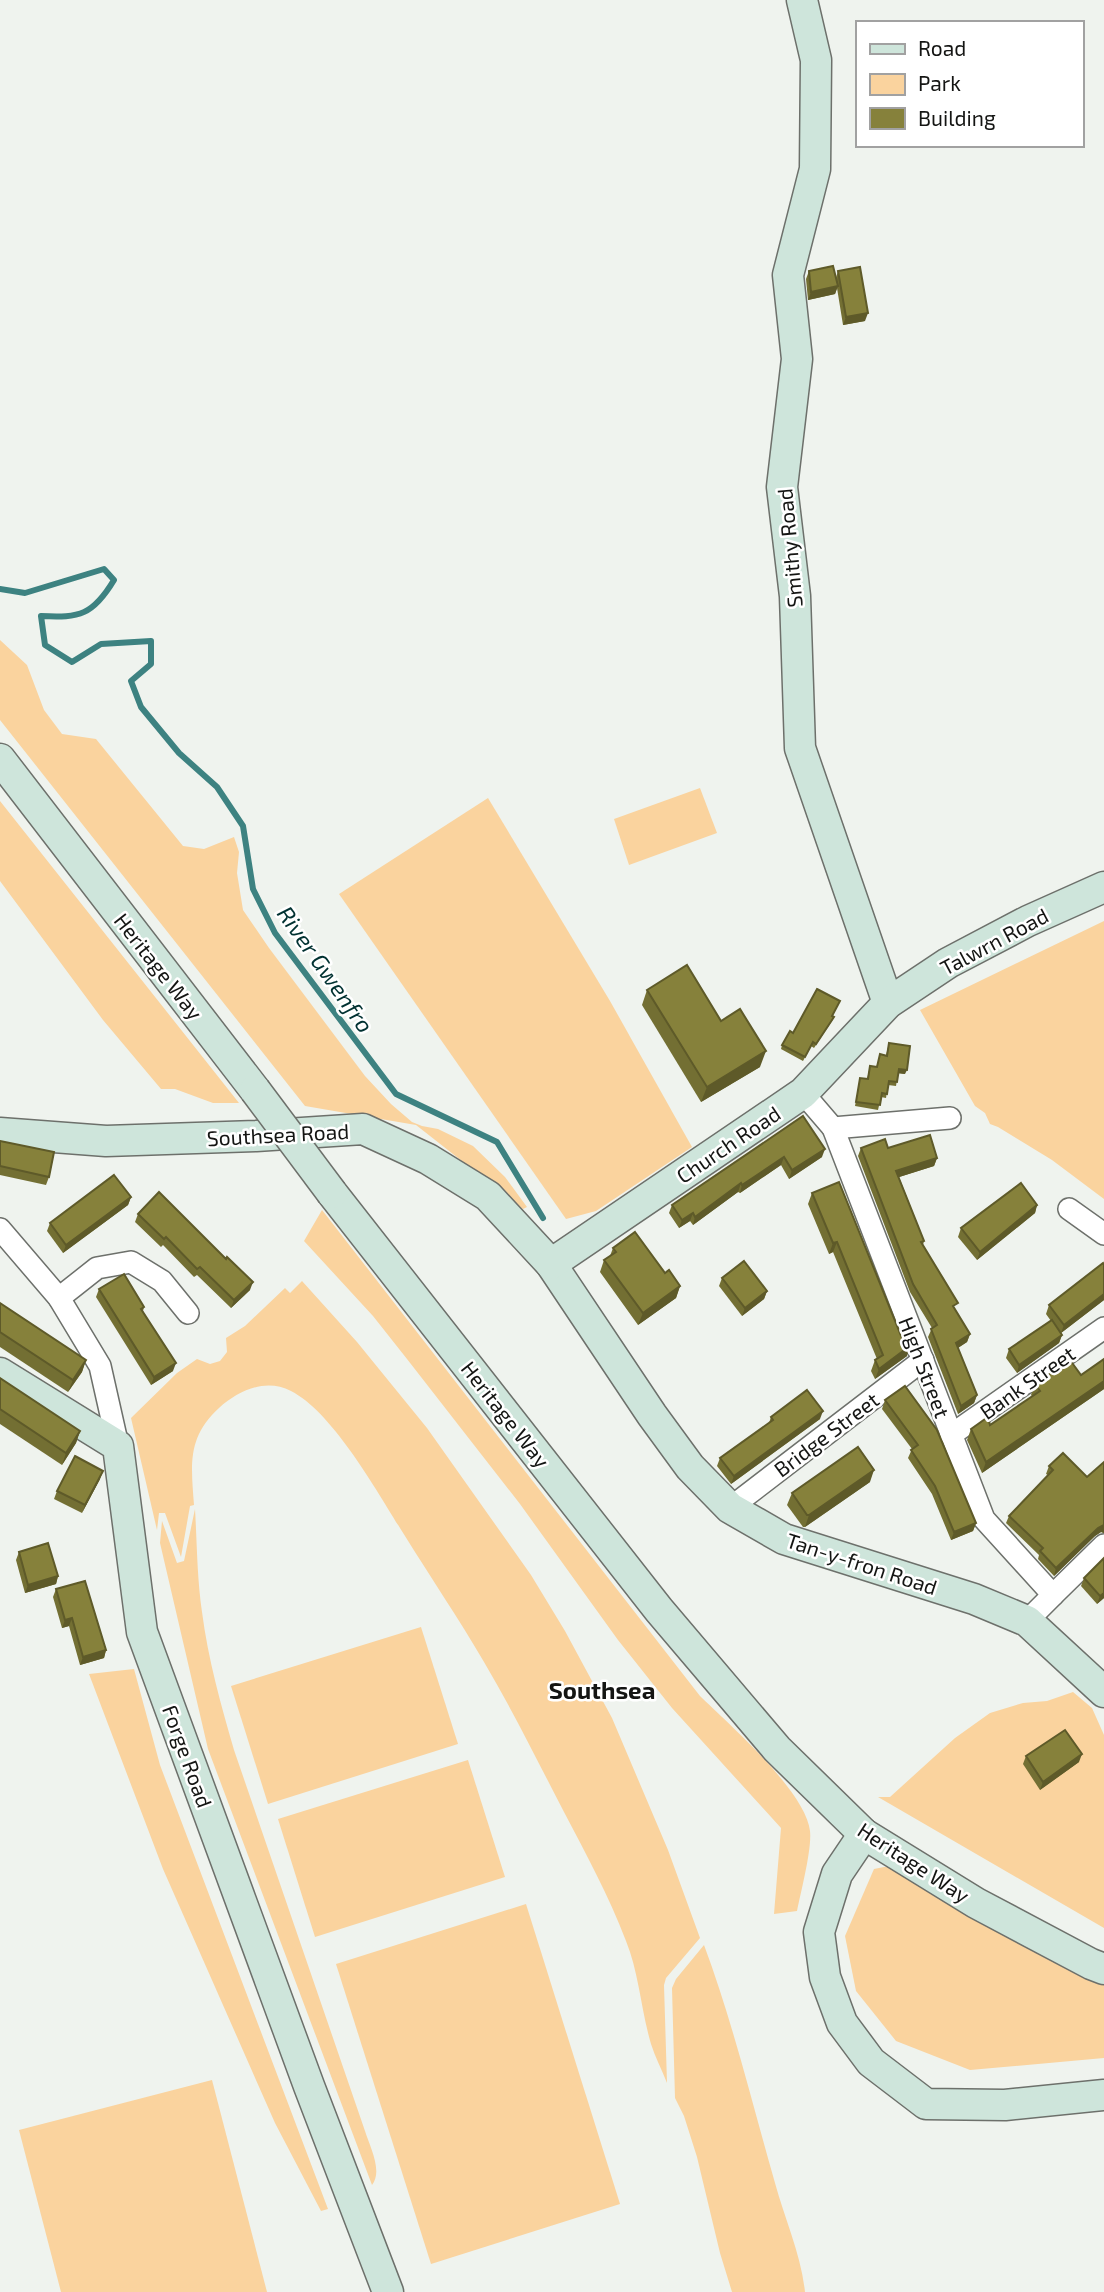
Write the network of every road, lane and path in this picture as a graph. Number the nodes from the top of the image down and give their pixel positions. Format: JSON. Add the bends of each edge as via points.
{"nodes":[{"id":1,"x":802,"y":0,"type":"edge"},
{"id":2,"x":0,"y":759,"type":"edge"},
{"id":3,"x":1104,"y":887,"type":"edge"},
{"id":4,"x":888,"y":1003,"type":"junction"},
{"id":5,"x":803,"y":1093,"type":"junction"},
{"id":6,"x":950,"y":1118,"type":"dead end"},
{"id":7,"x":833,"y":1128,"type":"junction"},
{"id":8,"x":0,"y":1133,"type":"edge"},
{"id":9,"x":1069,"y":1209,"type":"dead end"},
{"id":10,"x":0,"y":1229,"type":"edge"},
{"id":11,"x":1104,"y":1234,"type":"edge"},
{"id":12,"x":551,"y":1264,"type":"junction"},
{"id":13,"x":58,"y":1298,"type":"junction"},
{"id":14,"x":188,"y":1313,"type":"dead end"},
{"id":15,"x":1104,"y":1328,"type":"edge"},
{"id":16,"x":923,"y":1360,"type":"junction"},
{"id":17,"x":0,"y":1373,"type":"edge"},
{"id":18,"x":951,"y":1435,"type":"junction"},
{"id":19,"x":118,"y":1446,"type":"junction"},
{"id":20,"x":730,"y":1508,"type":"junction"},
{"id":21,"x":1104,"y":1545,"type":"edge"},
{"id":22,"x":1053,"y":1595,"type":"junction"},
{"id":23,"x":1027,"y":1621,"type":"junction"},
{"id":24,"x":1104,"y":1692,"type":"edge"},
{"id":25,"x":864,"y":1834,"type":"junction"},
{"id":26,"x":1098,"y":1967,"type":"edge"},
{"id":27,"x":1104,"y":2095,"type":"edge"},
{"id":28,"x":388,"y":2292,"type":"edge"}],
"edges":[{"from":1,"to":4,"type":"street","name":"Smithy Road","via":[[817,60],[815,169],[788,275],[797,359],[782,487],[795,596],[800,748]]},
{"from":2,"to":25,"type":"street","name":"Heritage Way","bridge":true,"via":[[659,1611],[777,1749]]},
{"from":3,"to":4,"type":"street","name":"Talwrn Road","via":[[948,963]]},
{"from":4,"to":5,"type":"street","name":"Church Road"},
{"from":5,"to":7,"type":"street","name":"High Street"},
{"from":5,"to":12,"type":"street","name":"Church Road"},
{"from":6,"to":7,"type":"street"},
{"from":7,"to":16,"type":"street","name":"High Street"},
{"from":8,"to":12,"type":"street","name":"Southsea Road","via":[[106,1141],[363,1129],[428,1159],[488,1196]]},
{"from":9,"to":11,"type":"street"},
{"from":10,"to":13,"type":"street","name":"Forge Road"},
{"from":12,"to":20,"type":"street","name":"Tan-y-fron Road","via":[[690,1467]]},
{"from":13,"to":14,"type":"street","via":[[97,1268],[131,1262],[162,1281]]},
{"from":13,"to":19,"type":"street","name":"Forge Road","via":[[100,1366]]},
{"from":15,"to":18,"type":"street","name":"Bank Street"},
{"from":16,"to":18,"type":"street","name":"High Street"},
{"from":16,"to":20,"type":"street","name":"Bridge Street"},
{"from":17,"to":19,"type":"street"},
{"from":18,"to":22,"type":"street","name":"High Street","via":[[984,1519]]},
{"from":19,"to":28,"type":"street","name":"Forge Road","via":[[142,1632]]},
{"from":20,"to":23,"type":"street","name":"Tan-y-fron Road","via":[[784,1539],[974,1599]]},
{"from":21,"to":22,"type":"street"},
{"from":22,"to":23,"type":"street"},
{"from":23,"to":24,"type":"street","name":"Tan-y-fron Road"},
{"from":25,"to":26,"type":"street","name":"Heritage Way","via":[[976,1903]]},
{"from":25,"to":27,"type":"street","via":[[837,1874],[819,1932],[825,1978],[842,2023],[871,2062],[926,2104],[1005,2105]]}]}
